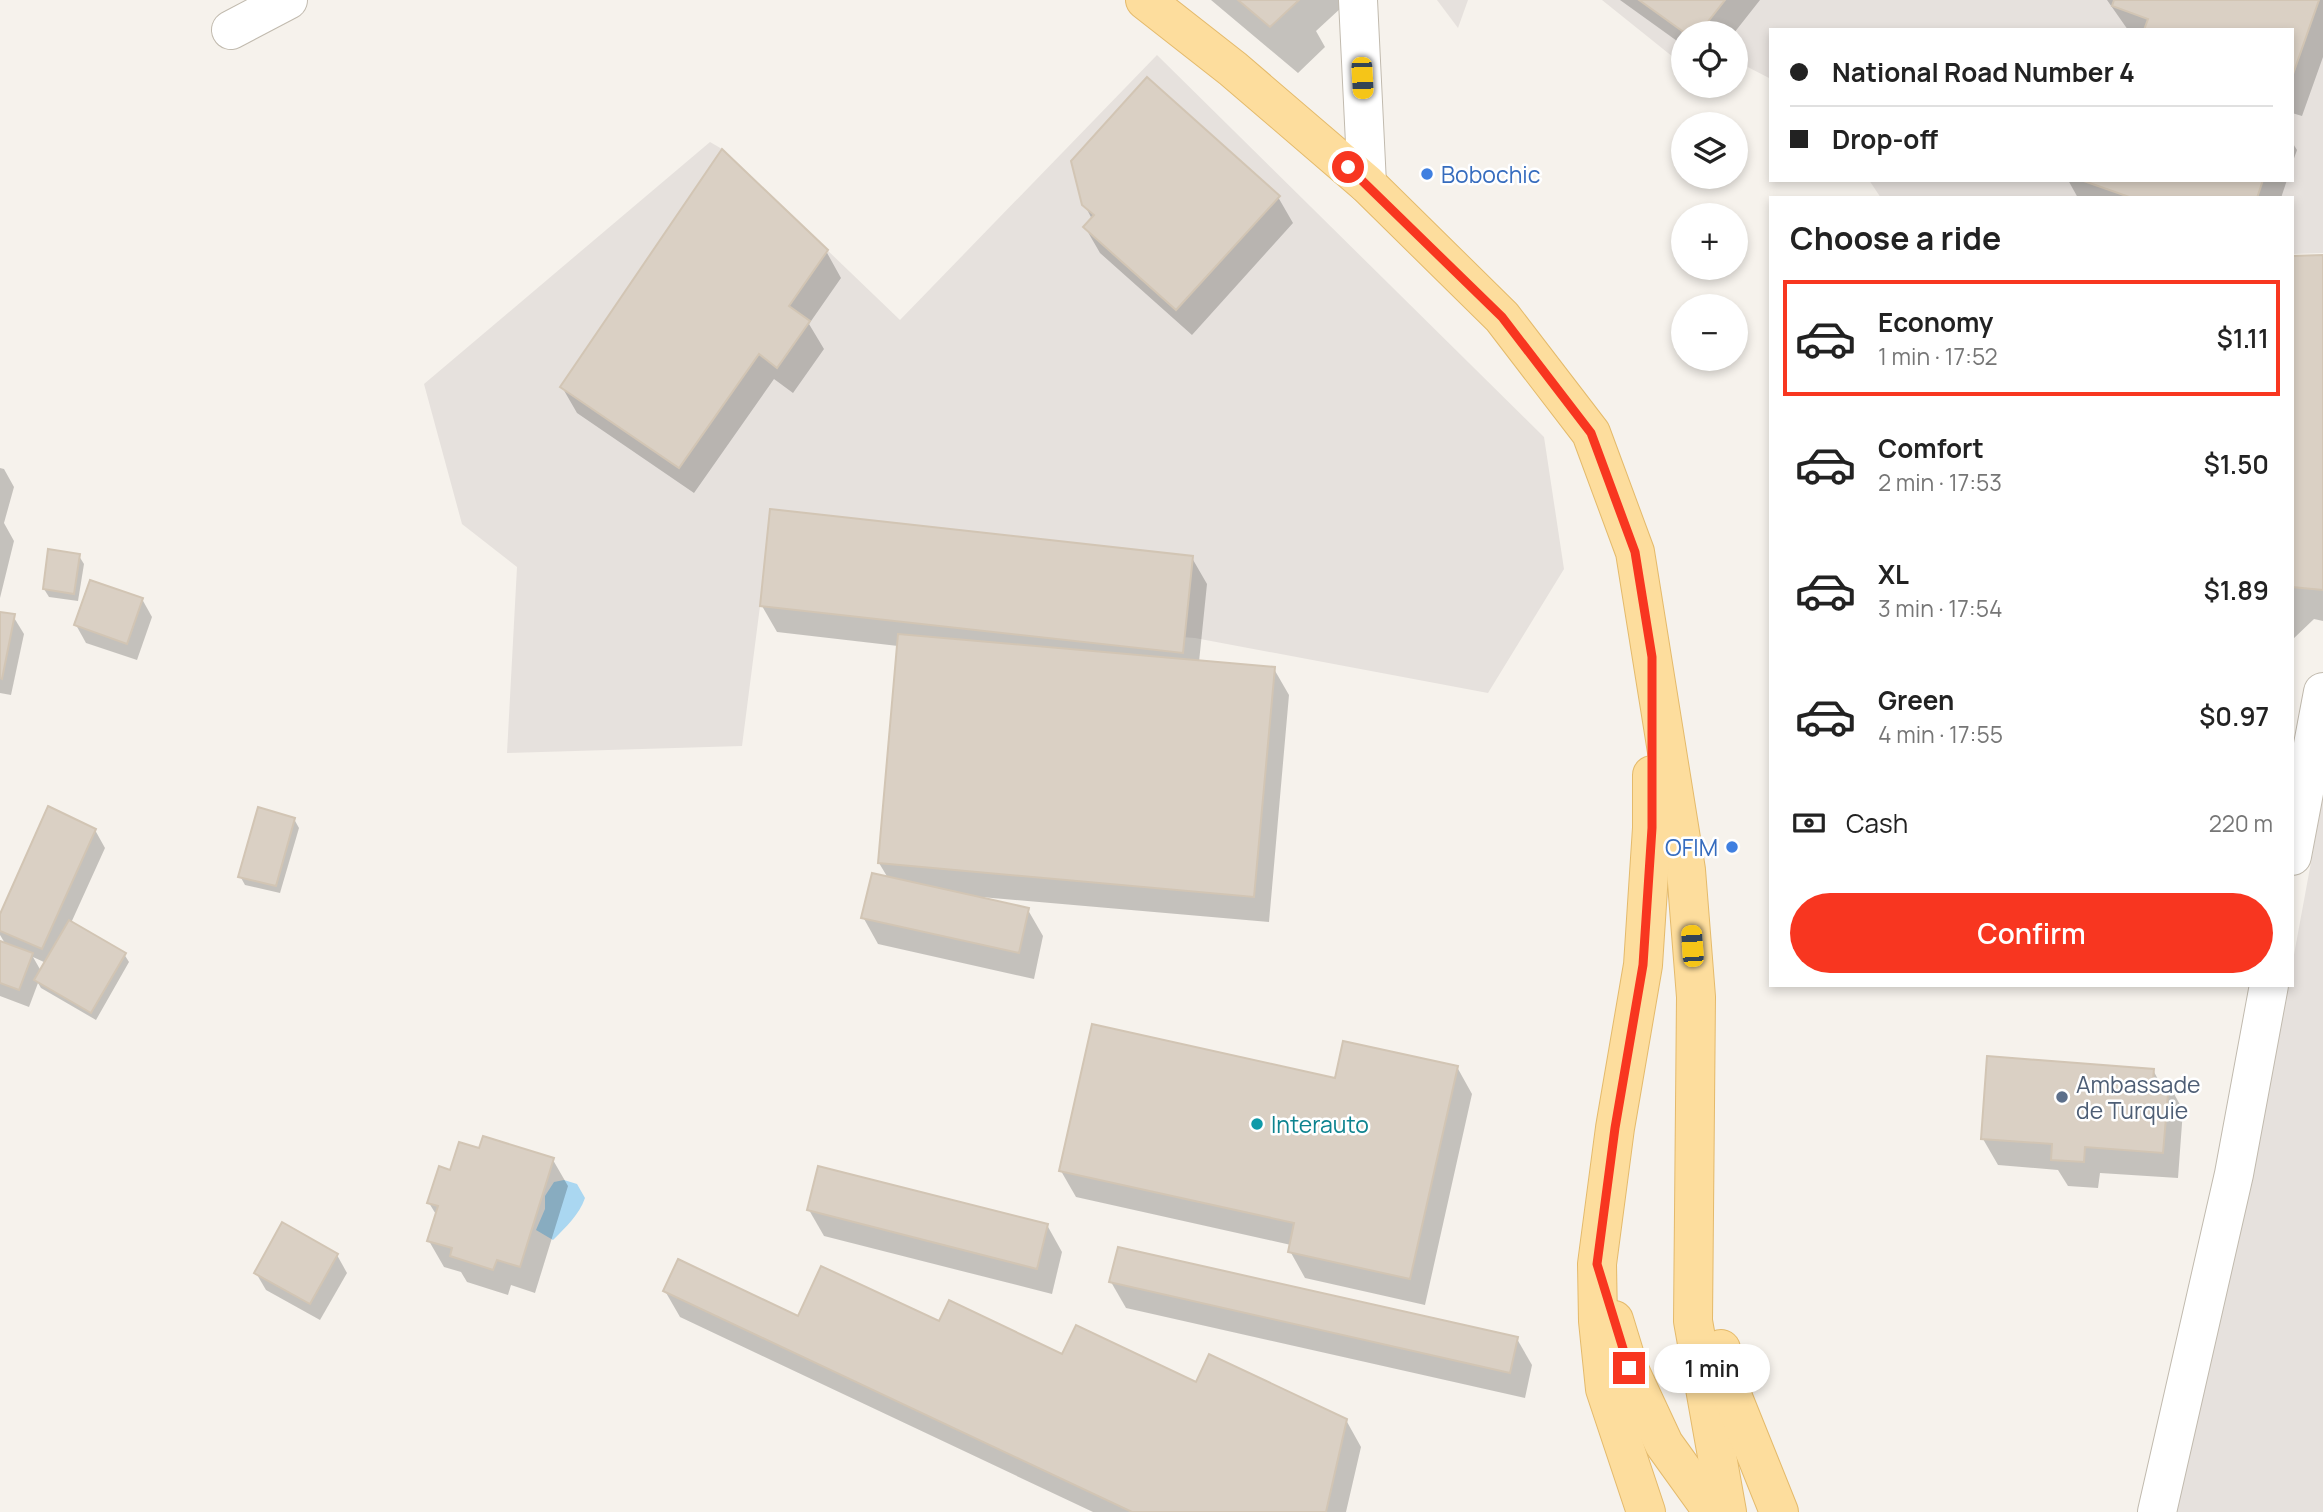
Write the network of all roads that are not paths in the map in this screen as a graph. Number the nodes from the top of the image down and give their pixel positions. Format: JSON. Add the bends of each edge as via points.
{"nodes":[{"id":1,"x":288,"y":0,"type":"edge"},
{"id":2,"x":1146,"y":0,"type":"edge"},
{"id":3,"x":1358,"y":0,"type":"edge"},
{"id":4,"x":230,"y":30,"type":"dead end"},
{"id":5,"x":1367,"y":184,"type":"junction"},
{"id":6,"x":1652,"y":657,"type":"junction"},
{"id":7,"x":2323,"y":692,"type":"edge"},
{"id":8,"x":2294,"y":845,"type":"edge"},
{"id":9,"x":2269,"y":987,"type":"edge"},
{"id":10,"x":1693,"y":1231,"type":"junction"},
{"id":11,"x":1597,"y":1264,"type":"junction"},
{"id":12,"x":1646,"y":1512,"type":"edge"},
{"id":13,"x":1713,"y":1512,"type":"edge"},
{"id":14,"x":1727,"y":1512,"type":"edge"},
{"id":15,"x":1779,"y":1512,"type":"edge"},
{"id":16,"x":2157,"y":1512,"type":"edge"}],
"edges":[{"from":1,"to":4,"type":"lane"},
{"from":2,"to":5,"type":"main road"},
{"from":3,"to":5,"type":"lane"},
{"from":5,"to":6,"type":"main road","via":[[1502,317],[1591,433],[1635,552]]},
{"from":6,"to":10,"type":"main road","via":[[1686,870],[1696,997]]},
{"from":6,"to":11,"type":"main road","via":[[1652,828],[1643,965]]},
{"from":7,"to":8,"type":"lane"},
{"from":9,"to":16,"type":"lane","via":[[2234,1174]]},
{"from":10,"to":14,"type":"main road","via":[[1693,1321]]},
{"from":10,"to":15,"type":"main road","via":[[1732,1395]]},
{"from":11,"to":12,"type":"main road","via":[[1605,1389]]},
{"from":11,"to":13,"type":"main road","via":[[1629,1368],[1664,1444]]}]}
